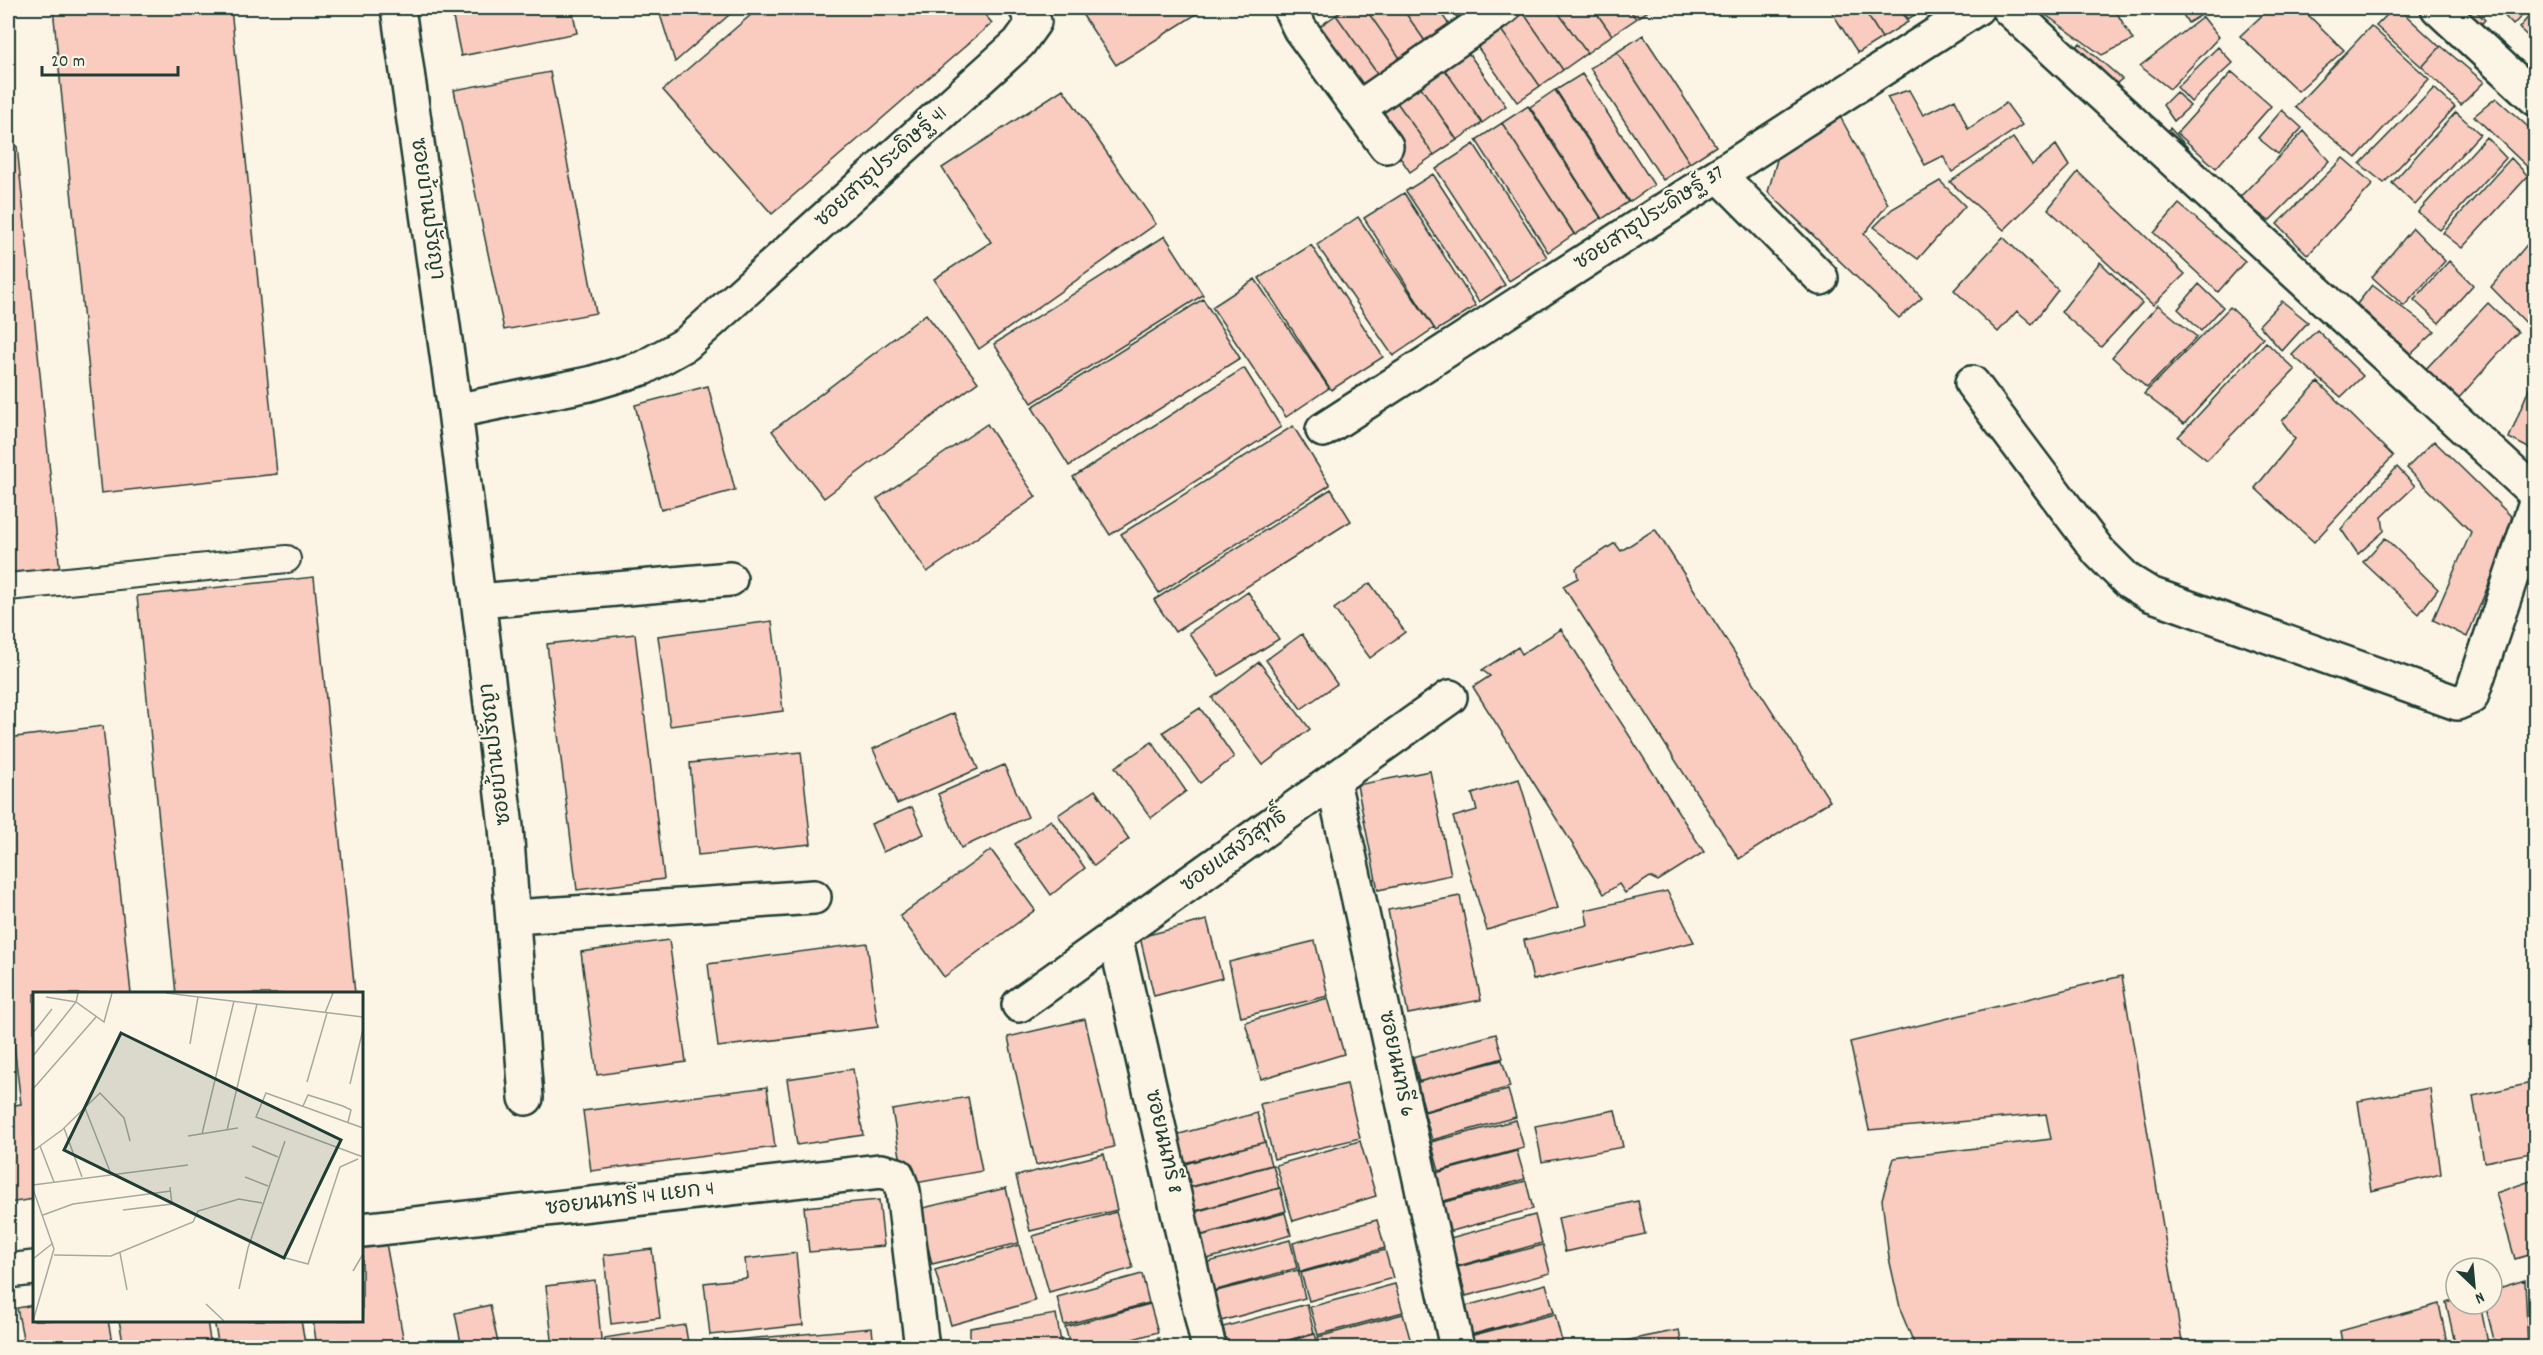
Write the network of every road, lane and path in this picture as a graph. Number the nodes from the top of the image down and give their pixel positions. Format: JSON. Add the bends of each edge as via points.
{"nodes":[{"id":1,"x":398,"y":8,"type":"edge"},
{"id":2,"x":1026,"y":8,"type":"edge"},
{"id":3,"x":1290,"y":8,"type":"edge"},
{"id":4,"x":1503,"y":8,"type":"edge"},
{"id":5,"x":1977,"y":8,"type":"edge"},
{"id":6,"x":2008,"y":8,"type":"edge"},
{"id":7,"x":2438,"y":8,"type":"edge"},
{"id":8,"x":2535,"y":99,"type":"edge"},
{"id":9,"x":1359,"y":108,"type":"junction"},
{"id":10,"x":1386,"y":146,"type":"dead end"},
{"id":11,"x":1719,"y":175,"type":"junction"},
{"id":12,"x":1821,"y":278,"type":"dead end"},
{"id":13,"x":1972,"y":383,"type":"dead end"},
{"id":14,"x":455,"y":411,"type":"junction"},
{"id":15,"x":1323,"y":430,"type":"dead end"},
{"id":16,"x":2535,"y":494,"type":"edge"},
{"id":17,"x":2535,"y":502,"type":"edge"},
{"id":18,"x":287,"y":559,"type":"dead end"},
{"id":19,"x":730,"y":579,"type":"dead end"},
{"id":20,"x":8,"y":587,"type":"edge"},
{"id":21,"x":479,"y":601,"type":"junction"},
{"id":22,"x":1450,"y":697,"type":"dead end"},
{"id":23,"x":1333,"y":782,"type":"junction"},
{"id":24,"x":814,"y":897,"type":"dead end"},
{"id":25,"x":514,"y":917,"type":"junction"},
{"id":26,"x":1115,"y":936,"type":"junction"},
{"id":27,"x":1019,"y":1005,"type":"dead end"},
{"id":28,"x":526,"y":1098,"type":"dead end"},
{"id":29,"x":363,"y":1230,"type":"edge"},
{"id":30,"x":33,"y":1268,"type":"edge"},
{"id":31,"x":8,"y":1271,"type":"edge"},
{"id":32,"x":922,"y":1347,"type":"edge"},
{"id":33,"x":1209,"y":1347,"type":"edge"},
{"id":34,"x":1457,"y":1347,"type":"edge"}],
"edges":[{"from":1,"to":14,"type":"street","name":"ซอยบ้านปรัชญา"},
{"from":2,"to":14,"type":"street","name":"ซอยสาธุประดิษฐ์ 41","via":[[1034,22],[1019,43],[686,344],[643,368],[589,384]]},
{"from":3,"to":9,"type":"street","via":[[1300,29]]},
{"from":4,"to":9,"type":"street"},
{"from":5,"to":11,"type":"street","name":"ซอยสาธุประดิษฐ์ 37"},
{"from":6,"to":16,"type":"street"},
{"from":7,"to":8,"type":"street"},
{"from":9,"to":10,"type":"street"},
{"from":11,"to":12,"type":"street"},
{"from":11,"to":15,"type":"street","name":"ซอยสาธุประดิษฐ์ 37"},
{"from":13,"to":17,"type":"street","via":[[2099,552],[2127,580],[2151,594],[2457,703],[2471,697]]},
{"from":14,"to":21,"type":"street","name":"ซอยบ้านปรัชญา"},
{"from":18,"to":20,"type":"lane"},
{"from":19,"to":21,"type":"street"},
{"from":21,"to":25,"type":"street","name":"ซอยบ้านปรัชญา"},
{"from":22,"to":23,"type":"street","name":"ซอยแสงวิสุทธิ์"},
{"from":23,"to":26,"type":"street","name":"ซอยแสงวิสุทธิ์"},
{"from":23,"to":34,"type":"street","name":"ซอยนนทรี 6"},
{"from":24,"to":25,"type":"street"},
{"from":25,"to":28,"type":"street","name":"ซอยบ้านปรัชญา"},
{"from":26,"to":27,"type":"street","name":"ซอยแสงวิสุทธิ์"},
{"from":26,"to":33,"type":"street","name":"ซอยนนทรี 8"},
{"from":29,"to":32,"type":"street","name":"ซอยนนทรี 14 แยก 4","via":[[881,1171],[897,1175],[903,1191]]},
{"from":30,"to":31,"type":"street"}]}
